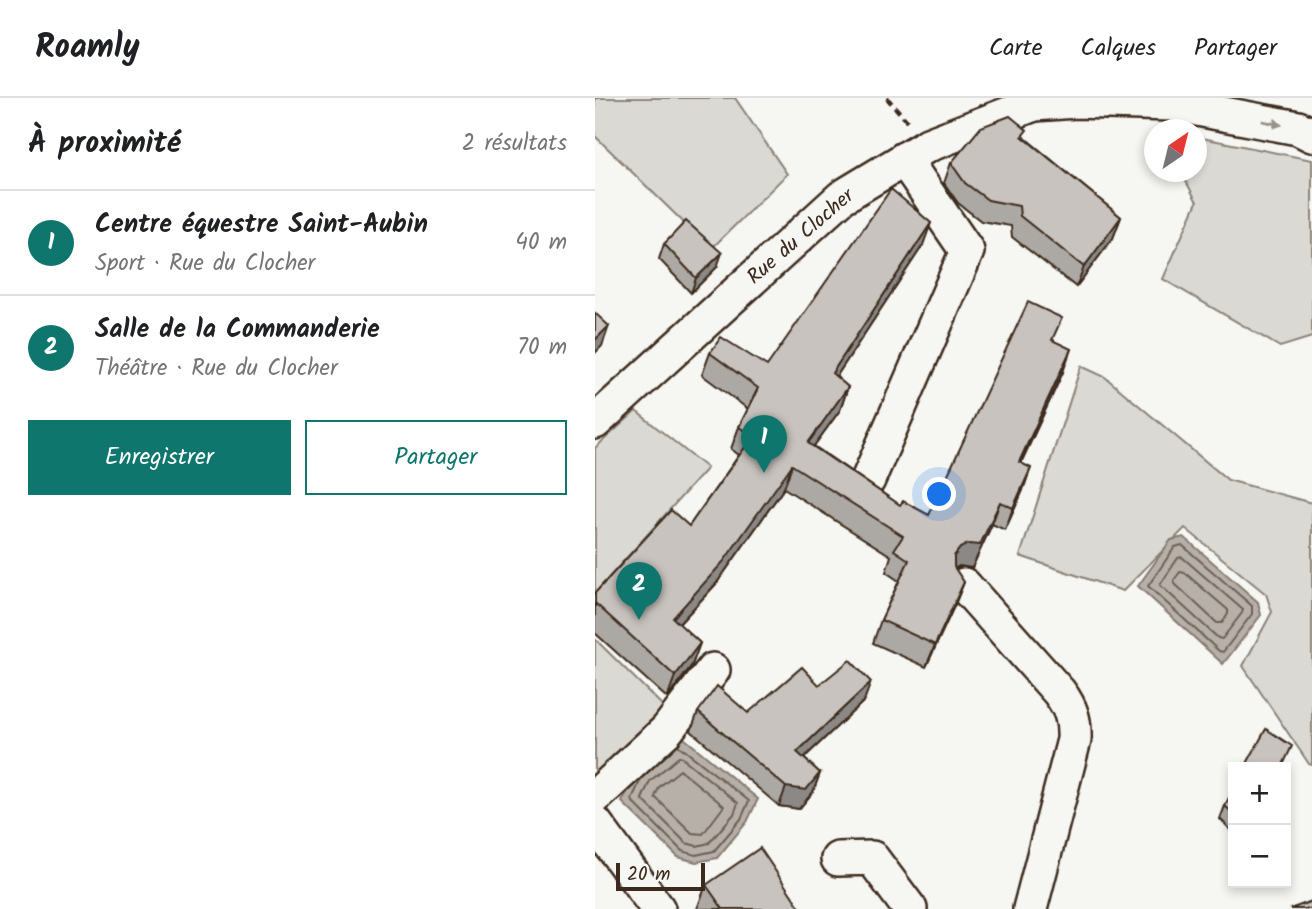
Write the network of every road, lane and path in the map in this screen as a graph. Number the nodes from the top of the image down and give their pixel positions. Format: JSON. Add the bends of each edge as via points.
{"nodes":[{"id":1,"x":1036,"y":101,"type":"edge"},
{"id":2,"x":1312,"y":135,"type":"edge"},
{"id":3,"x":904,"y":159,"type":"junction"},
{"id":4,"x":595,"y":422,"type":"edge"},
{"id":5,"x":868,"y":481,"type":"edge"},
{"id":6,"x":964,"y":585,"type":"edge"},
{"id":7,"x":713,"y":670,"type":"dead end"},
{"id":8,"x":595,"y":797,"type":"edge"},
{"id":9,"x":595,"y":823,"type":"edge"},
{"id":10,"x":838,"y":859,"type":"dead end"},
{"id":11,"x":657,"y":909,"type":"edge"},
{"id":12,"x":910,"y":909,"type":"edge"},
{"id":13,"x":1030,"y":909,"type":"edge"}],
"edges":[{"from":1,"to":2,"type":"street","name":"Rue du Clocher","one_way":true,"via":[[1171,104],[1299,128]]},
{"from":1,"to":3,"type":"street","name":"Rue du Clocher"},
{"from":3,"to":4,"type":"street","name":"Rue du Clocher","via":[[842,197]]},
{"from":3,"to":5,"type":"street","via":[[967,251]]},
{"from":6,"to":13,"type":"street","via":[[1059,692],[1070,707],[1075,726]]},
{"from":7,"to":8,"type":"street","via":[[667,730]]},
{"from":9,"to":11,"type":"street"},
{"from":10,"to":12,"type":"street","via":[[872,858]]}]}
